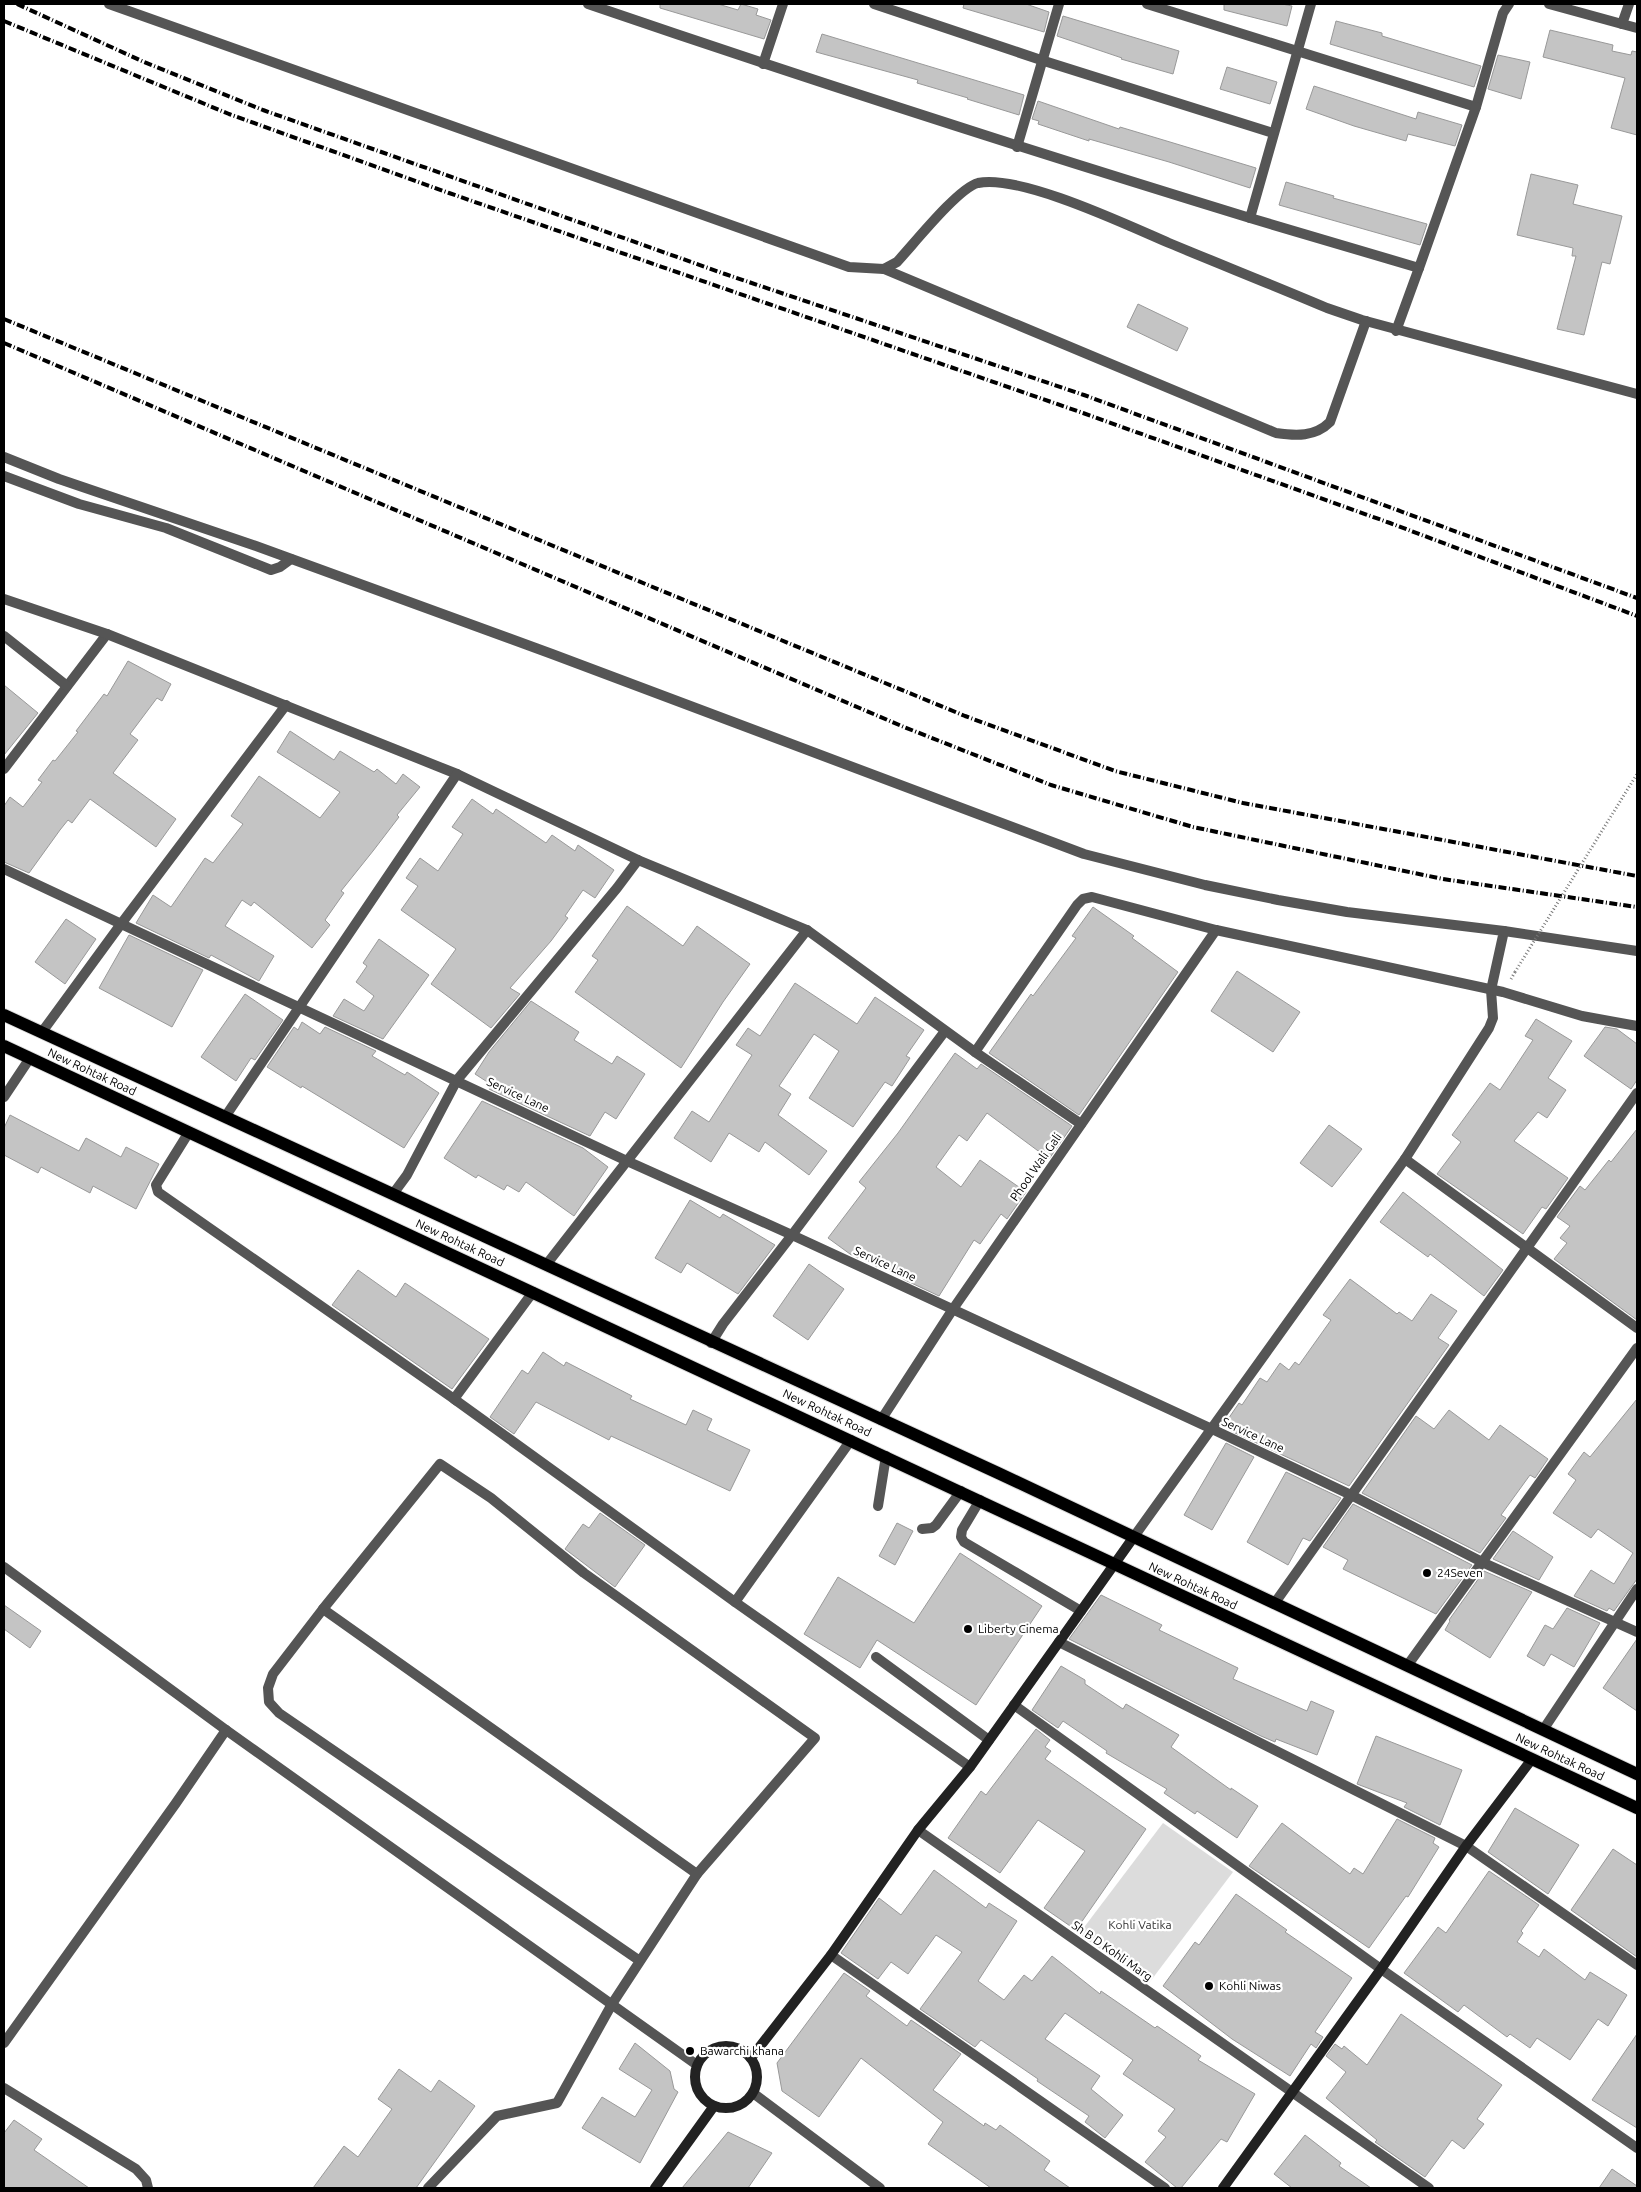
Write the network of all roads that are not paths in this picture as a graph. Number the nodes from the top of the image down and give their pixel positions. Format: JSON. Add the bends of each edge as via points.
{"nodes":[{"id":1,"x":109,"y":4,"type":"edge"},
{"id":2,"x":588,"y":4,"type":"edge"},
{"id":3,"x":783,"y":4,"type":"edge"},
{"id":4,"x":874,"y":4,"type":"edge"},
{"id":5,"x":1059,"y":4,"type":"edge"},
{"id":6,"x":1147,"y":4,"type":"edge"},
{"id":7,"x":1311,"y":4,"type":"edge"},
{"id":8,"x":1509,"y":4,"type":"edge"},
{"id":9,"x":1550,"y":4,"type":"edge"},
{"id":10,"x":1629,"y":4,"type":"edge"},
{"id":11,"x":1622,"y":24,"type":"junction"},
{"id":12,"x":1637,"y":28,"type":"edge"},
{"id":13,"x":1296,"y":50,"type":"junction"},
{"id":14,"x":1042,"y":60,"type":"junction"},
{"id":15,"x":763,"y":64,"type":"junction"},
{"id":16,"x":1476,"y":107,"type":"junction"},
{"id":17,"x":1273,"y":133,"type":"junction"},
{"id":18,"x":1017,"y":146,"type":"junction"},
{"id":19,"x":1250,"y":218,"type":"junction"},
{"id":20,"x":1419,"y":268,"type":"junction"},
{"id":21,"x":884,"y":269,"type":"junction"},
{"id":22,"x":1366,"y":321,"type":"junction"},
{"id":23,"x":1396,"y":331,"type":"junction"},
{"id":24,"x":1637,"y":394,"type":"edge"},
{"id":25,"x":4,"y":457,"type":"edge"},
{"id":26,"x":4,"y":476,"type":"edge"},
{"id":27,"x":291,"y":559,"type":"junction"},
{"id":28,"x":4,"y":598,"type":"edge"},
{"id":29,"x":107,"y":634,"type":"junction"},
{"id":30,"x":4,"y":636,"type":"edge"},
{"id":31,"x":67,"y":686,"type":"junction"},
{"id":32,"x":286,"y":705,"type":"junction"},
{"id":33,"x":4,"y":769,"type":"edge"},
{"id":34,"x":457,"y":774,"type":"junction"},
{"id":35,"x":638,"y":860,"type":"junction"},
{"id":36,"x":4,"y":869,"type":"edge"},
{"id":37,"x":121,"y":924,"type":"junction"},
{"id":38,"x":807,"y":930,"type":"junction"},
{"id":39,"x":1216,"y":930,"type":"junction"},
{"id":40,"x":1504,"y":931,"type":"junction"},
{"id":41,"x":1637,"y":951,"type":"edge"},
{"id":42,"x":1491,"y":990,"type":"junction"},
{"id":43,"x":298,"y":1007,"type":"junction"},
{"id":44,"x":4,"y":1015,"type":"edge"},
{"id":45,"x":1637,"y":1026,"type":"edge"},
{"id":46,"x":945,"y":1031,"type":"junction"},
{"id":47,"x":42,"y":1032,"type":"junction"},
{"id":48,"x":4,"y":1046,"type":"edge"},
{"id":49,"x":975,"y":1052,"type":"junction"},
{"id":50,"x":30,"y":1058,"type":"junction"},
{"id":51,"x":457,"y":1080,"type":"junction"},
{"id":52,"x":1637,"y":1093,"type":"edge"},
{"id":53,"x":4,"y":1097,"type":"edge"},
{"id":54,"x":225,"y":1117,"type":"junction"},
{"id":55,"x":1081,"y":1124,"type":"junction"},
{"id":56,"x":189,"y":1132,"type":"junction"},
{"id":57,"x":1404,"y":1160,"type":"junction"},
{"id":58,"x":627,"y":1161,"type":"junction"},
{"id":59,"x":393,"y":1194,"type":"junction"},
{"id":60,"x":792,"y":1235,"type":"junction"},
{"id":61,"x":1528,"y":1249,"type":"junction"},
{"id":62,"x":546,"y":1265,"type":"junction"},
{"id":63,"x":533,"y":1292,"type":"junction"},
{"id":64,"x":953,"y":1309,"type":"junction"},
{"id":65,"x":1637,"y":1328,"type":"edge"},
{"id":66,"x":711,"y":1342,"type":"junction"},
{"id":67,"x":1637,"y":1348,"type":"edge"},
{"id":68,"x":457,"y":1401,"type":"junction"},
{"id":69,"x":881,"y":1420,"type":"junction"},
{"id":70,"x":1212,"y":1429,"type":"junction"},
{"id":71,"x":851,"y":1440,"type":"junction"},
{"id":72,"x":886,"y":1456,"type":"junction"},
{"id":73,"x":962,"y":1491,"type":"junction"},
{"id":74,"x":1351,"y":1495,"type":"junction"},
{"id":75,"x":980,"y":1500,"type":"junction"},
{"id":76,"x":878,"y":1506,"type":"dead end"},
{"id":77,"x":922,"y":1529,"type":"dead end"},
{"id":78,"x":1134,"y":1538,"type":"junction"},
{"id":79,"x":1484,"y":1562,"type":"junction"},
{"id":80,"x":1115,"y":1564,"type":"junction"},
{"id":81,"x":4,"y":1567,"type":"edge"},
{"id":82,"x":1637,"y":1589,"type":"edge"},
{"id":83,"x":735,"y":1602,"type":"junction"},
{"id":84,"x":1274,"y":1604,"type":"junction"},
{"id":85,"x":323,"y":1609,"type":"junction"},
{"id":86,"x":1081,"y":1611,"type":"junction"},
{"id":87,"x":1615,"y":1622,"type":"junction"},
{"id":88,"x":1637,"y":1632,"type":"edge"},
{"id":89,"x":1059,"y":1642,"type":"junction"},
{"id":90,"x":876,"y":1657,"type":"dead end"},
{"id":91,"x":1407,"y":1666,"type":"junction"},
{"id":92,"x":1014,"y":1705,"type":"junction"},
{"id":93,"x":226,"y":1730,"type":"junction"},
{"id":94,"x":1544,"y":1730,"type":"junction"},
{"id":95,"x":989,"y":1740,"type":"junction"},
{"id":96,"x":1532,"y":1759,"type":"junction"},
{"id":97,"x":970,"y":1767,"type":"junction"},
{"id":98,"x":1637,"y":1774,"type":"edge"},
{"id":99,"x":1637,"y":1808,"type":"edge"},
{"id":100,"x":918,"y":1830,"type":"junction"},
{"id":101,"x":1466,"y":1846,"type":"junction"},
{"id":102,"x":697,"y":1874,"type":"junction"},
{"id":103,"x":832,"y":1955,"type":"junction"},
{"id":104,"x":640,"y":1961,"type":"junction"},
{"id":105,"x":1637,"y":1966,"type":"edge"},
{"id":106,"x":1381,"y":1969,"type":"junction"},
{"id":107,"x":612,"y":2004,"type":"junction"},
{"id":108,"x":4,"y":2042,"type":"edge"},
{"id":109,"x":751,"y":2058,"type":"junction"},
{"id":110,"x":697,"y":2065,"type":"junction"},
{"id":111,"x":4,"y":2088,"type":"edge"},
{"id":112,"x":1292,"y":2092,"type":"junction"},
{"id":113,"x":753,"y":2093,"type":"junction"},
{"id":114,"x":714,"y":2106,"type":"junction"},
{"id":115,"x":1637,"y":2148,"type":"edge"},
{"id":116,"x":148,"y":2188,"type":"edge"},
{"id":117,"x":428,"y":2188,"type":"edge"},
{"id":118,"x":655,"y":2188,"type":"edge"},
{"id":119,"x":880,"y":2188,"type":"edge"},
{"id":120,"x":1165,"y":2188,"type":"edge"},
{"id":121,"x":1223,"y":2188,"type":"edge"},
{"id":122,"x":1429,"y":2188,"type":"edge"}],
"edges":[{"from":1,"to":21,"type":"street","via":[[849,267]]},
{"from":2,"to":15,"type":"street"},
{"from":3,"to":15,"type":"street"},
{"from":4,"to":14,"type":"street"},
{"from":5,"to":14,"type":"street"},
{"from":6,"to":13,"type":"street"},
{"from":7,"to":13,"type":"street"},
{"from":8,"to":16,"type":"street","via":[[1503,12]]},
{"from":9,"to":11,"type":"street"},
{"from":10,"to":11,"type":"street"},
{"from":11,"to":12,"type":"street"},
{"from":13,"to":16,"type":"street"},
{"from":13,"to":17,"type":"street"},
{"from":14,"to":17,"type":"street"},
{"from":14,"to":18,"type":"street"},
{"from":15,"to":18,"type":"street"},
{"from":16,"to":20,"type":"street"},
{"from":17,"to":19,"type":"street"},
{"from":18,"to":19,"type":"street"},
{"from":19,"to":20,"type":"street"},
{"from":20,"to":23,"type":"street"},
{"from":21,"to":22,"type":"street","via":[[896,262],[963,191],[977,183],[998,182],[1017,185],[1084,208]]},
{"from":21,"to":22,"type":"street","via":[[1276,433],[1312,434],[1330,422]]},
{"from":22,"to":23,"type":"street"},
{"from":23,"to":24,"type":"street"},
{"from":25,"to":27,"type":"street"},
{"from":26,"to":27,"type":"street","via":[[79,504],[166,528],[271,570]]},
{"from":27,"to":40,"type":"street","via":[[1084,854],[1278,900],[1347,912]]},
{"from":28,"to":29,"type":"street"},
{"from":29,"to":31,"type":"street"},
{"from":29,"to":32,"type":"street"},
{"from":30,"to":31,"type":"street"},
{"from":31,"to":33,"type":"street"},
{"from":32,"to":34,"type":"street"},
{"from":32,"to":37,"type":"street"},
{"from":34,"to":35,"type":"street"},
{"from":34,"to":43,"type":"street"},
{"from":35,"to":38,"type":"street"},
{"from":35,"to":51,"type":"street"},
{"from":36,"to":37,"type":"street","name":"Service Lane"},
{"from":37,"to":43,"type":"street","name":"Service Lane"},
{"from":37,"to":47,"type":"street"},
{"from":38,"to":46,"type":"street"},
{"from":38,"to":58,"type":"street"},
{"from":39,"to":42,"type":"street"},
{"from":39,"to":49,"type":"street","via":[[1105,899],[1083,899]]},
{"from":39,"to":55,"type":"street","name":"Phool Wali Gali"},
{"from":40,"to":41,"type":"street"},
{"from":40,"to":42,"type":"street"},
{"from":42,"to":45,"type":"street","via":[[1582,1016]]},
{"from":42,"to":57,"type":"street","via":[[1493,1018],[1488,1028]]},
{"from":43,"to":51,"type":"street","name":"Service Lane"},
{"from":43,"to":54,"type":"street"},
{"from":44,"to":47,"type":"main road","name":"New Rohtak Road"},
{"from":46,"to":49,"type":"street"},
{"from":46,"to":60,"type":"street"},
{"from":47,"to":54,"type":"main road","name":"New Rohtak Road"},
{"from":48,"to":50,"type":"main road","name":"New Rohtak Road"},
{"from":49,"to":55,"type":"street"},
{"from":50,"to":53,"type":"street"},
{"from":50,"to":56,"type":"main road","name":"New Rohtak Road"},
{"from":51,"to":58,"type":"street","name":"Service Lane"},
{"from":51,"to":59,"type":"street","via":[[407,1175]]},
{"from":52,"to":61,"type":"street"},
{"from":54,"to":59,"type":"main road","name":"New Rohtak Road"},
{"from":55,"to":64,"type":"street","name":"Phool Wali Gali"},
{"from":56,"to":63,"type":"main road","name":"New Rohtak Road"},
{"from":56,"to":68,"type":"street","via":[[156,1185],[158,1192]]},
{"from":57,"to":61,"type":"street"},
{"from":57,"to":70,"type":"street"},
{"from":58,"to":60,"type":"street","name":"Service Lane"},
{"from":58,"to":62,"type":"street"},
{"from":59,"to":62,"type":"main road","name":"New Rohtak Road"},
{"from":60,"to":64,"type":"street","name":"Service Lane"},
{"from":60,"to":66,"type":"street"},
{"from":61,"to":65,"type":"street"},
{"from":61,"to":74,"type":"street"},
{"from":62,"to":66,"type":"main road","name":"New Rohtak Road"},
{"from":63,"to":68,"type":"street","via":[[454,1399]]},
{"from":63,"to":71,"type":"main road","name":"New Rohtak Road"},
{"from":64,"to":69,"type":"street","name":"Phool Wali Gali"},
{"from":64,"to":70,"type":"street","name":"Service Lane"},
{"from":66,"to":69,"type":"main road","name":"New Rohtak Road"},
{"from":67,"to":79,"type":"street"},
{"from":68,"to":83,"type":"street"},
{"from":69,"to":78,"type":"main road","name":"New Rohtak Road"},
{"from":70,"to":74,"type":"street","name":"Service Lane"},
{"from":70,"to":78,"type":"street"},
{"from":71,"to":72,"type":"main road","name":"New Rohtak Road"},
{"from":71,"to":83,"type":"street"},
{"from":72,"to":73,"type":"main road","name":"New Rohtak Road"},
{"from":72,"to":76,"type":"street"},
{"from":73,"to":75,"type":"main road","name":"New Rohtak Road"},
{"from":73,"to":77,"type":"street","via":[[932,1528]]},
{"from":74,"to":79,"type":"street","name":"Service Lane"},
{"from":74,"to":84,"type":"street"},
{"from":75,"to":80,"type":"main road","name":"New Rohtak Road"},
{"from":75,"to":86,"type":"street","via":[[962,1530],[964,1542]]},
{"from":78,"to":80,"type":"street"},
{"from":78,"to":84,"type":"main road","name":"New Rohtak Road"},
{"from":79,"to":87,"type":"street","name":"Service Lane"},
{"from":79,"to":91,"type":"street"},
{"from":80,"to":86,"type":"street"},
{"from":80,"to":96,"type":"main road","name":"New Rohtak Road"},
{"from":81,"to":93,"type":"street"},
{"from":82,"to":87,"type":"street"},
{"from":83,"to":97,"type":"street"},
{"from":84,"to":91,"type":"main road","name":"New Rohtak Road"},
{"from":85,"to":102,"type":"street"},
{"from":85,"to":102,"type":"street","via":[[440,1464],[491,1498],[584,1573],[815,1738]]},
{"from":85,"to":104,"type":"street","via":[[273,1674],[268,1688],[269,1702],[280,1713]]},
{"from":86,"to":89,"type":"street"},
{"from":87,"to":88,"type":"street","name":"Service Lane"},
{"from":87,"to":94,"type":"street"},
{"from":89,"to":92,"type":"street"},
{"from":89,"to":101,"type":"street"},
{"from":90,"to":95,"type":"street"},
{"from":91,"to":94,"type":"main road","name":"New Rohtak Road"},
{"from":92,"to":95,"type":"street"},
{"from":92,"to":106,"type":"street"},
{"from":93,"to":107,"type":"street"},
{"from":93,"to":108,"type":"street"},
{"from":94,"to":98,"type":"main road","name":"New Rohtak Road"},
{"from":95,"to":97,"type":"street"},
{"from":96,"to":99,"type":"main road","name":"New Rohtak Road"},
{"from":96,"to":101,"type":"street"},
{"from":97,"to":100,"type":"street"},
{"from":100,"to":103,"type":"street"},
{"from":100,"to":112,"type":"street","name":"Sh B D Kohli Marg"},
{"from":101,"to":105,"type":"street"},
{"from":101,"to":106,"type":"street"},
{"from":102,"to":104,"type":"street"},
{"from":103,"to":109,"type":"street"},
{"from":103,"to":120,"type":"street"},
{"from":104,"to":107,"type":"street"},
{"from":106,"to":112,"type":"street"},
{"from":106,"to":115,"type":"street"},
{"from":107,"to":110,"type":"street"},
{"from":107,"to":117,"type":"street","via":[[557,2103],[497,2116]]},
{"from":109,"to":110,"type":"street","via":[[734,2047],[723,2046],[712,2049]]},
{"from":109,"to":113,"type":"street","via":[[758,2075]]},
{"from":110,"to":114,"type":"street","via":[[695,2074],[699,2093]]},
{"from":111,"to":116,"type":"street","via":[[136,2169],[146,2180]]},
{"from":112,"to":121,"type":"street"},
{"from":112,"to":122,"type":"street","name":"Sh B D Kohli Marg"},
{"from":113,"to":114,"type":"street","via":[[731,2108]]},
{"from":113,"to":119,"type":"street"},
{"from":114,"to":118,"type":"street"}]}
